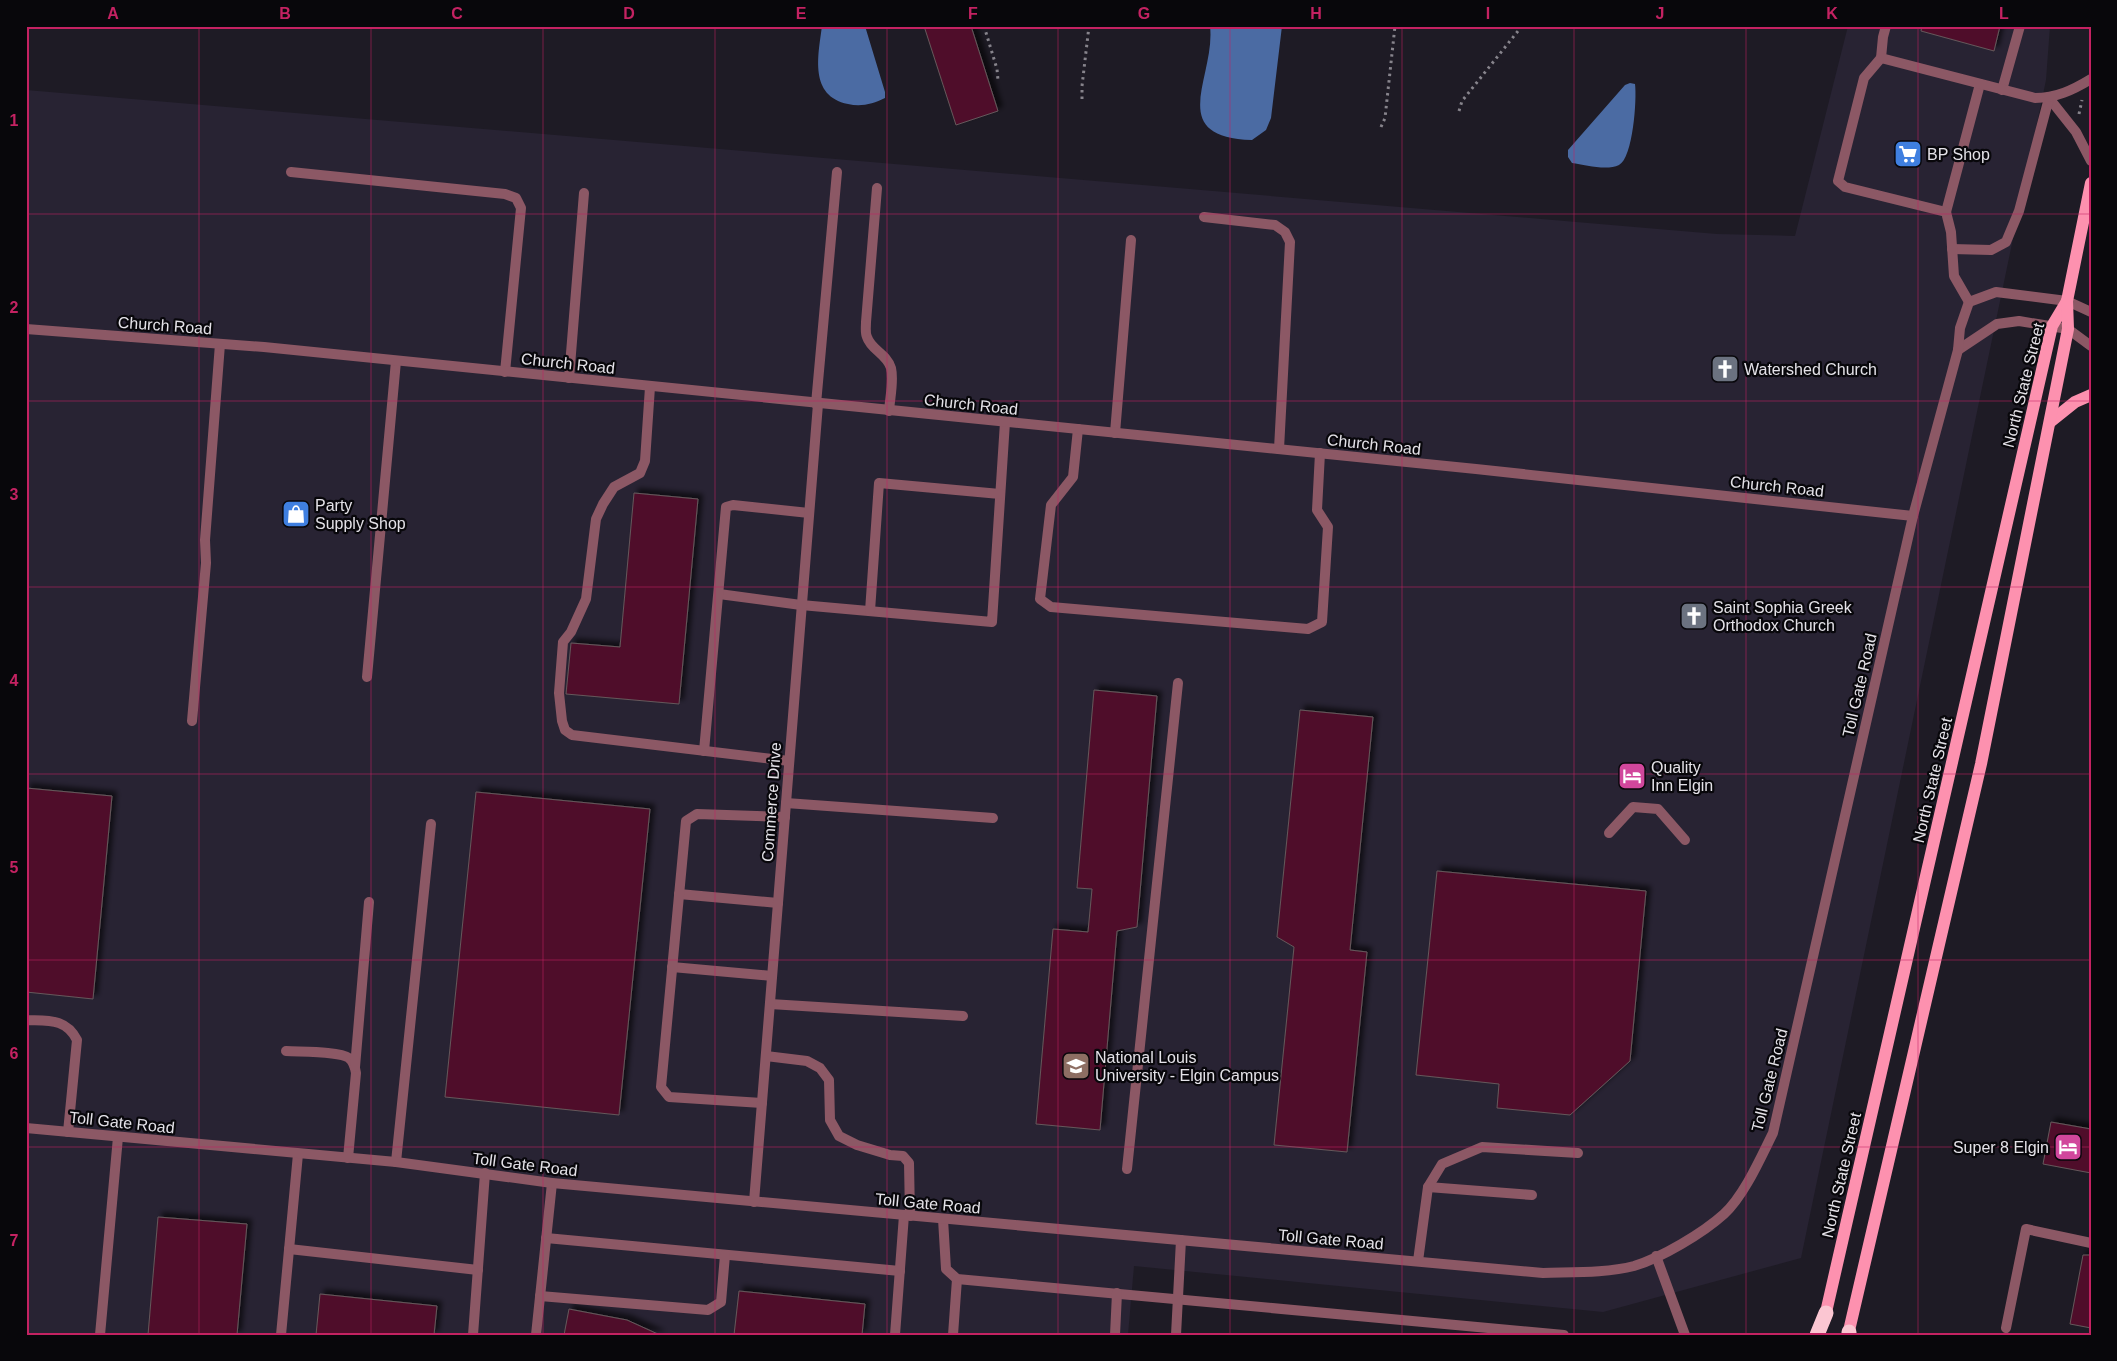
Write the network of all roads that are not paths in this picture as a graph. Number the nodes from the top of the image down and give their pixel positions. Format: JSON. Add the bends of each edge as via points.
{"nodes":[{"id":1,"x":1886,"y":26,"type":"edge"},
{"id":2,"x":2020,"y":26,"type":"edge"},
{"id":3,"x":1881,"y":58,"type":"junction"},
{"id":4,"x":2091,"y":79,"type":"edge"},
{"id":5,"x":1980,"y":84,"type":"junction"},
{"id":6,"x":2002,"y":90,"type":"junction"},
{"id":7,"x":2048,"y":98,"type":"junction"},
{"id":8,"x":2091,"y":161,"type":"edge"},
{"id":9,"x":291,"y":172,"type":"dead end"},
{"id":10,"x":837,"y":172,"type":"dead end"},
{"id":11,"x":2091,"y":183,"type":"edge"},
{"id":12,"x":877,"y":188,"type":"dead end"},
{"id":13,"x":584,"y":193,"type":"dead end"},
{"id":14,"x":1946,"y":212,"type":"junction"},
{"id":15,"x":1204,"y":217,"type":"dead end"},
{"id":16,"x":1131,"y":240,"type":"dead end"},
{"id":17,"x":1952,"y":249,"type":"junction"},
{"id":18,"x":2067,"y":301,"type":"junction"},
{"id":19,"x":1969,"y":302,"type":"junction"},
{"id":20,"x":2091,"y":312,"type":"edge"},
{"id":21,"x":2052,"y":326,"type":"junction"},
{"id":22,"x":26,"y":329,"type":"edge"},
{"id":23,"x":2068,"y":329,"type":"junction"},
{"id":24,"x":220,"y":344,"type":"junction"},
{"id":25,"x":2091,"y":346,"type":"edge"},
{"id":26,"x":1958,"y":350,"type":"junction"},
{"id":27,"x":396,"y":361,"type":"junction"},
{"id":28,"x":505,"y":372,"type":"junction"},
{"id":29,"x":569,"y":378,"type":"junction"},
{"id":30,"x":650,"y":387,"type":"junction"},
{"id":31,"x":2091,"y":395,"type":"edge"},
{"id":32,"x":817,"y":404,"type":"junction"},
{"id":33,"x":890,"y":411,"type":"junction"},
{"id":34,"x":1005,"y":422,"type":"junction"},
{"id":35,"x":2050,"y":422,"type":"junction"},
{"id":36,"x":1078,"y":429,"type":"junction"},
{"id":37,"x":1115,"y":433,"type":"junction"},
{"id":38,"x":1279,"y":449,"type":"junction"},
{"id":39,"x":1320,"y":453,"type":"junction"},
{"id":40,"x":1000,"y":494,"type":"junction"},
{"id":41,"x":809,"y":513,"type":"junction"},
{"id":42,"x":1912,"y":516,"type":"junction"},
{"id":43,"x":719,"y":594,"type":"junction"},
{"id":44,"x":801,"y":605,"type":"junction"},
{"id":45,"x":870,"y":611,"type":"junction"},
{"id":46,"x":367,"y":677,"type":"dead end"},
{"id":47,"x":1178,"y":683,"type":"dead end"},
{"id":48,"x":192,"y":721,"type":"dead end"},
{"id":49,"x":704,"y":751,"type":"junction"},
{"id":50,"x":789,"y":762,"type":"junction"},
{"id":51,"x":786,"y":803,"type":"junction"},
{"id":52,"x":785,"y":817,"type":"junction"},
{"id":53,"x":993,"y":818,"type":"dead end"},
{"id":54,"x":431,"y":824,"type":"dead end"},
{"id":55,"x":1609,"y":832,"type":"dead end"},
{"id":56,"x":1684,"y":840,"type":"dead end"},
{"id":57,"x":679,"y":894,"type":"junction"},
{"id":58,"x":369,"y":902,"type":"dead end"},
{"id":59,"x":778,"y":903,"type":"junction"},
{"id":60,"x":672,"y":967,"type":"junction"},
{"id":61,"x":772,"y":976,"type":"junction"},
{"id":62,"x":770,"y":1004,"type":"junction"},
{"id":63,"x":963,"y":1016,"type":"dead end"},
{"id":64,"x":26,"y":1020,"type":"edge"},
{"id":65,"x":286,"y":1051,"type":"dead end"},
{"id":66,"x":766,"y":1056,"type":"junction"},
{"id":67,"x":355,"y":1066,"type":"junction"},
{"id":68,"x":762,"y":1103,"type":"junction"},
{"id":69,"x":26,"y":1128,"type":"edge"},
{"id":70,"x":68,"y":1132,"type":"junction"},
{"id":71,"x":118,"y":1138,"type":"junction"},
{"id":72,"x":1578,"y":1153,"type":"dead end"},
{"id":73,"x":298,"y":1154,"type":"junction"},
{"id":74,"x":348,"y":1158,"type":"junction"},
{"id":75,"x":396,"y":1162,"type":"junction"},
{"id":76,"x":1127,"y":1170,"type":"dead end"},
{"id":77,"x":485,"y":1173,"type":"junction"},
{"id":78,"x":552,"y":1183,"type":"junction"},
{"id":79,"x":1428,"y":1187,"type":"junction"},
{"id":80,"x":1532,"y":1195,"type":"dead end"},
{"id":81,"x":754,"y":1202,"type":"junction"},
{"id":82,"x":907,"y":1216,"type":"junction"},
{"id":83,"x":943,"y":1219,"type":"junction"},
{"id":84,"x":546,"y":1238,"type":"junction"},
{"id":85,"x":1181,"y":1240,"type":"junction"},
{"id":86,"x":2091,"y":1243,"type":"edge"},
{"id":87,"x":289,"y":1249,"type":"junction"},
{"id":88,"x":725,"y":1255,"type":"junction"},
{"id":89,"x":1656,"y":1256,"type":"junction"},
{"id":90,"x":1418,"y":1261,"type":"junction"},
{"id":91,"x":478,"y":1270,"type":"junction"},
{"id":92,"x":900,"y":1271,"type":"junction"},
{"id":93,"x":957,"y":1278,"type":"junction"},
{"id":94,"x":1117,"y":1293,"type":"junction"},
{"id":95,"x":540,"y":1296,"type":"junction"},
{"id":96,"x":1178,"y":1298,"type":"junction"},
{"id":97,"x":1826,"y":1313,"type":"junction"},
{"id":98,"x":2006,"y":1328,"type":"dead end"},
{"id":99,"x":1848,"y":1334,"type":"edge"},
{"id":100,"x":100,"y":1335,"type":"edge"},
{"id":101,"x":281,"y":1335,"type":"edge"},
{"id":102,"x":473,"y":1335,"type":"edge"},
{"id":103,"x":536,"y":1335,"type":"edge"},
{"id":104,"x":895,"y":1335,"type":"edge"},
{"id":105,"x":953,"y":1335,"type":"edge"},
{"id":106,"x":1115,"y":1335,"type":"edge"},
{"id":107,"x":1176,"y":1335,"type":"edge"},
{"id":108,"x":1564,"y":1335,"type":"edge"},
{"id":109,"x":1685,"y":1335,"type":"edge"},
{"id":110,"x":1817,"y":1335,"type":"edge"},
{"id":111,"x":1821,"y":1335,"type":"edge"}],
"edges":[{"from":1,"to":3,"type":"street"},
{"from":2,"to":6,"type":"street"},
{"from":3,"to":5,"type":"street"},
{"from":3,"to":14,"type":"street","via":[[1864,78],[1838,181],[1845,187]]},
{"from":4,"to":7,"type":"street","via":[[2074,90]]},
{"from":5,"to":6,"type":"street"},
{"from":5,"to":14,"type":"street"},
{"from":6,"to":7,"type":"street"},
{"from":7,"to":8,"type":"street","via":[[2076,132]]},
{"from":7,"to":17,"type":"street","via":[[2019,211],[2006,242],[1991,250]]},
{"from":9,"to":28,"type":"street","via":[[505,194],[516,198],[521,208]]},
{"from":10,"to":32,"type":"street","name":"Commerce Drive"},
{"from":11,"to":18,"type":"main road"},
{"from":12,"to":33,"type":"street","via":[[866,336],[890,366]]},
{"from":13,"to":29,"type":"street"},
{"from":14,"to":17,"type":"street"},
{"from":15,"to":38,"type":"street","via":[[1275,225],[1285,232],[1290,242]]},
{"from":16,"to":37,"type":"street"},
{"from":17,"to":19,"type":"street","via":[[1954,276]]},
{"from":18,"to":19,"type":"street","via":[[1996,292]]},
{"from":18,"to":20,"type":"street"},
{"from":18,"to":21,"type":"main road","name":"North State Street"},
{"from":18,"to":23,"type":"main road","name":"North State Street"},
{"from":19,"to":26,"type":"street","name":"Toll Gate Road","via":[[1960,328]]},
{"from":21,"to":23,"type":"street"},
{"from":21,"to":26,"type":"street","via":[[2019,321],[1997,324]]},
{"from":21,"to":97,"type":"main road","name":"North State Street"},
{"from":22,"to":24,"type":"street","name":"Church Road"},
{"from":23,"to":25,"type":"street"},
{"from":23,"to":35,"type":"main road","name":"North State Street"},
{"from":24,"to":27,"type":"street","name":"Church Road"},
{"from":24,"to":48,"type":"street"},
{"from":26,"to":42,"type":"street","name":"Toll Gate Road"},
{"from":27,"to":28,"type":"street","name":"Church Road"},
{"from":27,"to":46,"type":"street"},
{"from":28,"to":29,"type":"street","name":"Church Road"},
{"from":29,"to":30,"type":"street","name":"Church Road"},
{"from":30,"to":32,"type":"street","name":"Church Road"},
{"from":30,"to":49,"type":"street","via":[[645,461],[640,473],[614,487],[596,519],[586,599],[563,642],[559,693],[562,722],[572,735]]},
{"from":31,"to":35,"type":"main road","via":[[2075,402]]},
{"from":32,"to":33,"type":"street","name":"Church Road"},
{"from":32,"to":41,"type":"street","name":"Commerce Drive"},
{"from":33,"to":34,"type":"street","name":"Church Road"},
{"from":34,"to":36,"type":"street","name":"Church Road"},
{"from":34,"to":40,"type":"street"},
{"from":35,"to":99,"type":"main road","name":"North State Street","via":[[1981,764]]},
{"from":36,"to":37,"type":"street","name":"Church Road"},
{"from":36,"to":39,"type":"street","via":[[1073,477],[1051,505],[1040,599],[1051,606],[1308,629],[1322,622],[1328,527],[1317,510]]},
{"from":37,"to":38,"type":"street","name":"Church Road"},
{"from":38,"to":39,"type":"street","name":"Church Road"},
{"from":39,"to":42,"type":"street","name":"Church Road"},
{"from":40,"to":45,"type":"street","via":[[992,622]]},
{"from":40,"to":45,"type":"street","via":[[879,482]]},
{"from":41,"to":43,"type":"street","via":[[734,505],[726,508]]},
{"from":41,"to":44,"type":"street","name":"Commerce Drive"},
{"from":42,"to":89,"type":"street","name":"Toll Gate Road","via":[[1773,1133],[1751,1176],[1724,1214],[1682,1244]]},
{"from":43,"to":44,"type":"street"},
{"from":43,"to":49,"type":"street"},
{"from":44,"to":45,"type":"street"},
{"from":44,"to":50,"type":"street","name":"Commerce Drive"},
{"from":47,"to":76,"type":"street"},
{"from":49,"to":50,"type":"street"},
{"from":50,"to":51,"type":"street","name":"Commerce Drive"},
{"from":51,"to":52,"type":"street","name":"Commerce Drive"},
{"from":51,"to":53,"type":"street"},
{"from":52,"to":57,"type":"street","via":[[697,814],[686,820]]},
{"from":52,"to":59,"type":"street","name":"Commerce Drive"},
{"from":54,"to":75,"type":"street"},
{"from":55,"to":56,"type":"street","via":[[1633,807],[1658,809]]},
{"from":57,"to":59,"type":"street"},
{"from":57,"to":60,"type":"street"},
{"from":58,"to":67,"type":"street"},
{"from":59,"to":61,"type":"street","name":"Commerce Drive"},
{"from":60,"to":61,"type":"street"},
{"from":60,"to":68,"type":"street","via":[[661,1087],[669,1097]]},
{"from":61,"to":62,"type":"street","name":"Commerce Drive"},
{"from":62,"to":63,"type":"street"},
{"from":62,"to":66,"type":"street","name":"Commerce Drive"},
{"from":64,"to":70,"type":"street","via":[[64,1024],[73,1031],[77,1040]]},
{"from":65,"to":67,"type":"street","via":[[340,1055],[349,1058]]},
{"from":66,"to":68,"type":"street","name":"Commerce Drive"},
{"from":66,"to":82,"type":"street","via":[[807,1061],[820,1068],[828,1080],[830,1120],[839,1136],[857,1145],[903,1156],[909,1163]]},
{"from":67,"to":74,"type":"street"},
{"from":68,"to":81,"type":"street","name":"Commerce Drive"},
{"from":69,"to":70,"type":"street","name":"Toll Gate Road"},
{"from":70,"to":71,"type":"street","name":"Toll Gate Road"},
{"from":71,"to":73,"type":"street","name":"Toll Gate Road"},
{"from":71,"to":100,"type":"street"},
{"from":72,"to":79,"type":"street","via":[[1482,1146],[1442,1164]]},
{"from":73,"to":74,"type":"street","name":"Toll Gate Road"},
{"from":73,"to":87,"type":"street"},
{"from":74,"to":75,"type":"street","name":"Toll Gate Road"},
{"from":75,"to":77,"type":"street","name":"Toll Gate Road"},
{"from":77,"to":78,"type":"street","name":"Toll Gate Road"},
{"from":77,"to":91,"type":"street"},
{"from":78,"to":81,"type":"street","name":"Toll Gate Road"},
{"from":78,"to":84,"type":"street"},
{"from":79,"to":80,"type":"street"},
{"from":79,"to":90,"type":"street"},
{"from":81,"to":82,"type":"street","name":"Toll Gate Road"},
{"from":82,"to":83,"type":"street","name":"Toll Gate Road"},
{"from":82,"to":92,"type":"street"},
{"from":83,"to":85,"type":"street","name":"Toll Gate Road"},
{"from":83,"to":93,"type":"street","via":[[946,1269]]},
{"from":84,"to":88,"type":"street"},
{"from":84,"to":95,"type":"street"},
{"from":85,"to":90,"type":"street","name":"Toll Gate Road"},
{"from":85,"to":96,"type":"street"},
{"from":86,"to":98,"type":"street","via":[[2026,1229]]},
{"from":87,"to":91,"type":"street"},
{"from":87,"to":101,"type":"street"},
{"from":88,"to":92,"type":"street"},
{"from":88,"to":95,"type":"street","via":[[721,1302],[708,1310]]},
{"from":89,"to":90,"type":"street","name":"Toll Gate Road","via":[[1634,1266],[1543,1273]]},
{"from":89,"to":109,"type":"street"},
{"from":91,"to":102,"type":"street"},
{"from":92,"to":104,"type":"street"},
{"from":93,"to":94,"type":"street"},
{"from":93,"to":105,"type":"street"},
{"from":94,"to":96,"type":"street"},
{"from":94,"to":106,"type":"street"},
{"from":95,"to":103,"type":"street"},
{"from":96,"to":107,"type":"street"},
{"from":96,"to":108,"type":"street"},
{"from":97,"to":110,"type":"highway"},
{"from":97,"to":111,"type":"main road","name":"North State Street"}]}
